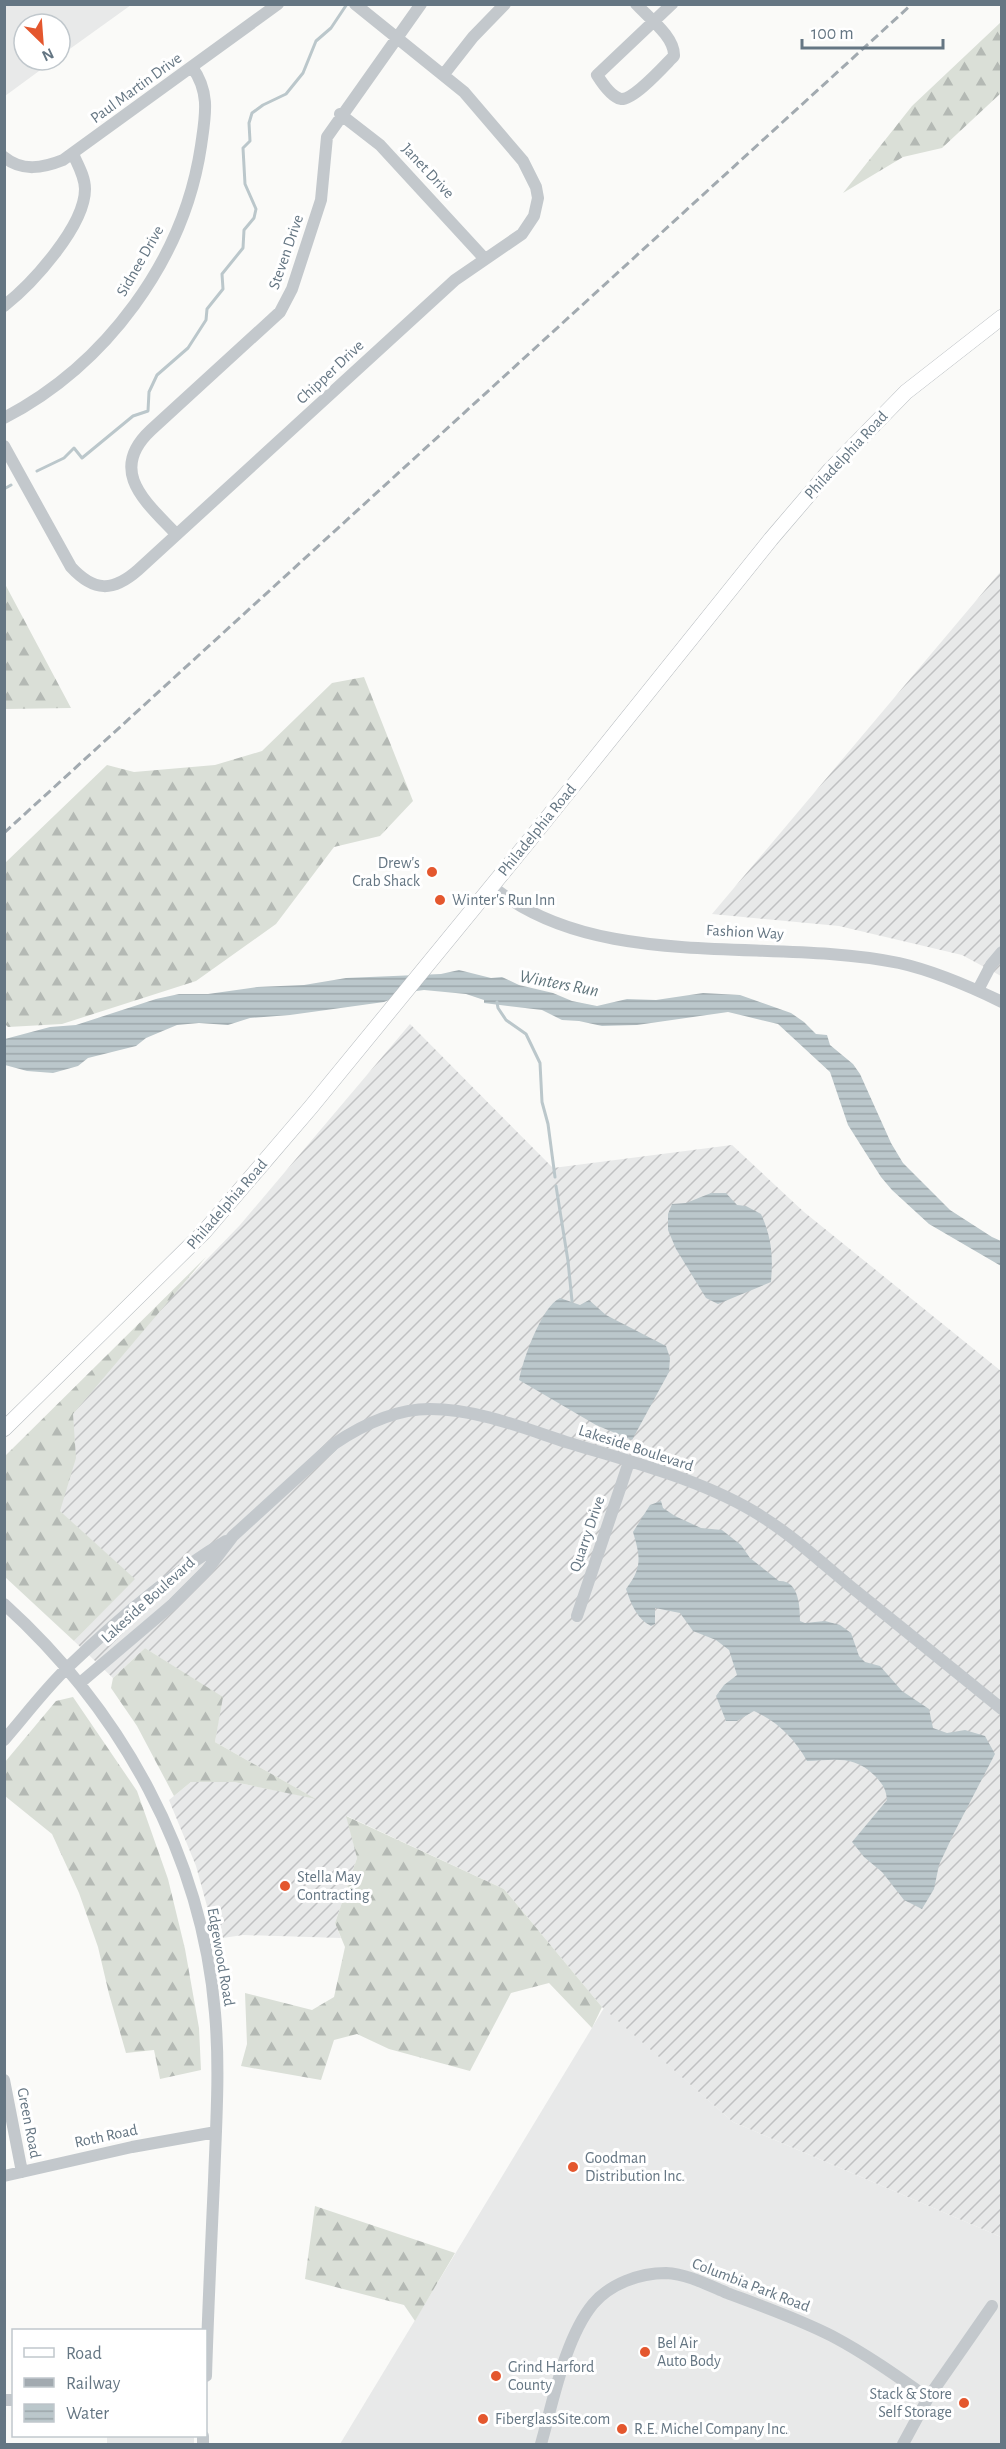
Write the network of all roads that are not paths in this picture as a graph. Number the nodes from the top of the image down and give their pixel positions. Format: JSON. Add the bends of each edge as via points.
{"nodes":[{"id":1,"x":278,"y":4,"type":"edge"},
{"id":2,"x":355,"y":4,"type":"edge"},
{"id":3,"x":421,"y":4,"type":"edge"},
{"id":4,"x":505,"y":4,"type":"edge"},
{"id":5,"x":636,"y":4,"type":"edge"},
{"id":6,"x":672,"y":4,"type":"edge"},
{"id":7,"x":653,"y":22,"type":"junction"},
{"id":8,"x":398,"y":38,"type":"junction"},
{"id":9,"x":192,"y":67,"type":"junction"},
{"id":10,"x":444,"y":74,"type":"junction"},
{"id":11,"x":340,"y":114,"type":"junction"},
{"id":12,"x":73,"y":154,"type":"junction"},
{"id":13,"x":5,"y":160,"type":"edge"},
{"id":14,"x":484,"y":258,"type":"junction"},
{"id":15,"x":4,"y":306,"type":"edge"},
{"id":16,"x":1002,"y":317,"type":"edge"},
{"id":17,"x":4,"y":418,"type":"edge"},
{"id":18,"x":4,"y":446,"type":"edge"},
{"id":19,"x":176,"y":534,"type":"junction"},
{"id":20,"x":492,"y":886,"type":"junction"},
{"id":21,"x":1002,"y":952,"type":"edge"},
{"id":22,"x":978,"y":990,"type":"junction"},
{"id":23,"x":1002,"y":1002,"type":"edge"},
{"id":24,"x":4,"y":1429,"type":"edge"},
{"id":25,"x":629,"y":1462,"type":"junction"},
{"id":26,"x":233,"y":1536,"type":"junction"},
{"id":27,"x":4,"y":1604,"type":"edge"},
{"id":28,"x":577,"y":1616,"type":"dead end"},
{"id":29,"x":67,"y":1668,"type":"junction"},
{"id":30,"x":80,"y":1683,"type":"junction"},
{"id":31,"x":1002,"y":1709,"type":"edge"},
{"id":32,"x":4,"y":1740,"type":"edge"},
{"id":33,"x":4,"y":2080,"type":"edge"},
{"id":34,"x":216,"y":2132,"type":"junction"},
{"id":35,"x":22,"y":2172,"type":"junction"},
{"id":36,"x":4,"y":2176,"type":"edge"},
{"id":37,"x":992,"y":2306,"type":"dead end"},
{"id":38,"x":207,"y":2352,"type":"edge"},
{"id":39,"x":928,"y":2398,"type":"junction"},
{"id":40,"x":541,"y":2445,"type":"edge"},
{"id":41,"x":903,"y":2445,"type":"edge"}],
"edges":[{"from":1,"to":9,"type":"street","name":"Paul Martin Drive"},
{"from":2,"to":8,"type":"street"},
{"from":3,"to":8,"type":"street","name":"Steven Drive"},
{"from":4,"to":10,"type":"street"},
{"from":5,"to":7,"type":"street"},
{"from":6,"to":7,"type":"street"},
{"from":7,"to":7,"type":"street","via":[[673,45],[674,57],[631,96],[621,99],[597,75]]},
{"from":8,"to":10,"type":"street","name":"Chipper Drive"},
{"from":8,"to":11,"type":"street","name":"Steven Drive"},
{"from":9,"to":12,"type":"street","name":"Paul Martin Drive"},
{"from":9,"to":17,"type":"street","name":"Sidnee Drive","via":[[205,92],[199,158],[178,227],[160,264],[122,321],[83,363],[51,390]]},
{"from":10,"to":14,"type":"street","name":"Chipper Drive","via":[[523,161],[536,187],[534,216],[522,234]]},
{"from":11,"to":14,"type":"street","name":"Janet Drive","via":[[396,160]]},
{"from":11,"to":19,"type":"street","name":"Steven Drive","via":[[327,136],[321,200],[292,289],[280,312],[143,437],[135,451],[132,480]]},
{"from":12,"to":13,"type":"street","name":"Paul Martin Drive","via":[[38,168]]},
{"from":12,"to":15,"type":"street","via":[[85,183],[81,210],[55,253]]},
{"from":14,"to":19,"type":"street","name":"Chipper Drive"},
{"from":16,"to":20,"type":"main road","name":"Philadelphia Road","via":[[906,392],[830,470]]},
{"from":18,"to":19,"type":"street","name":"Chipper Drive","via":[[71,567],[87,581],[105,587],[128,579]]},
{"from":20,"to":22,"type":"street","name":"Fashion Way","via":[[543,919],[579,931],[657,944],[873,959],[915,967]]},
{"from":20,"to":24,"type":"main road","name":"Philadelphia Road","via":[[204,1232]]},
{"from":21,"to":22,"type":"street"},
{"from":22,"to":23,"type":"street","name":"Fashion Way"},
{"from":25,"to":26,"type":"street","name":"Lakeside Boulevard","via":[[474,1414],[436,1409],[402,1412],[367,1425],[334,1444]]},
{"from":25,"to":28,"type":"street","name":"Quarry Drive"},
{"from":25,"to":31,"type":"street","name":"Lakeside Boulevard","via":[[717,1492],[763,1517]]},
{"from":26,"to":29,"type":"street","name":"Lakeside Boulevard","via":[[196,1558]]},
{"from":26,"to":30,"type":"street","name":"Lakeside Boulevard","via":[[174,1604]]},
{"from":27,"to":29,"type":"street","name":"Edgewood Road"},
{"from":29,"to":30,"type":"street","name":"Edgewood Road"},
{"from":29,"to":32,"type":"street","name":"Lakeside Boulevard"},
{"from":30,"to":34,"type":"street","name":"Edgewood Road","via":[[141,1773],[164,1817],[188,1880],[207,1954],[215,2012]]},
{"from":33,"to":35,"type":"street","name":"Green Road"},
{"from":34,"to":35,"type":"street","name":"Roth Road"},
{"from":34,"to":38,"type":"street","name":"Edgewood Road"},
{"from":35,"to":36,"type":"street","name":"Roth Road"},
{"from":37,"to":39,"type":"street"},
{"from":39,"to":40,"type":"street","name":"Columbia Park Road","via":[[867,2356],[820,2331],[681,2275],[651,2274],[617,2284],[594,2302],[584,2317],[574,2335]]},
{"from":39,"to":41,"type":"street"}]}
